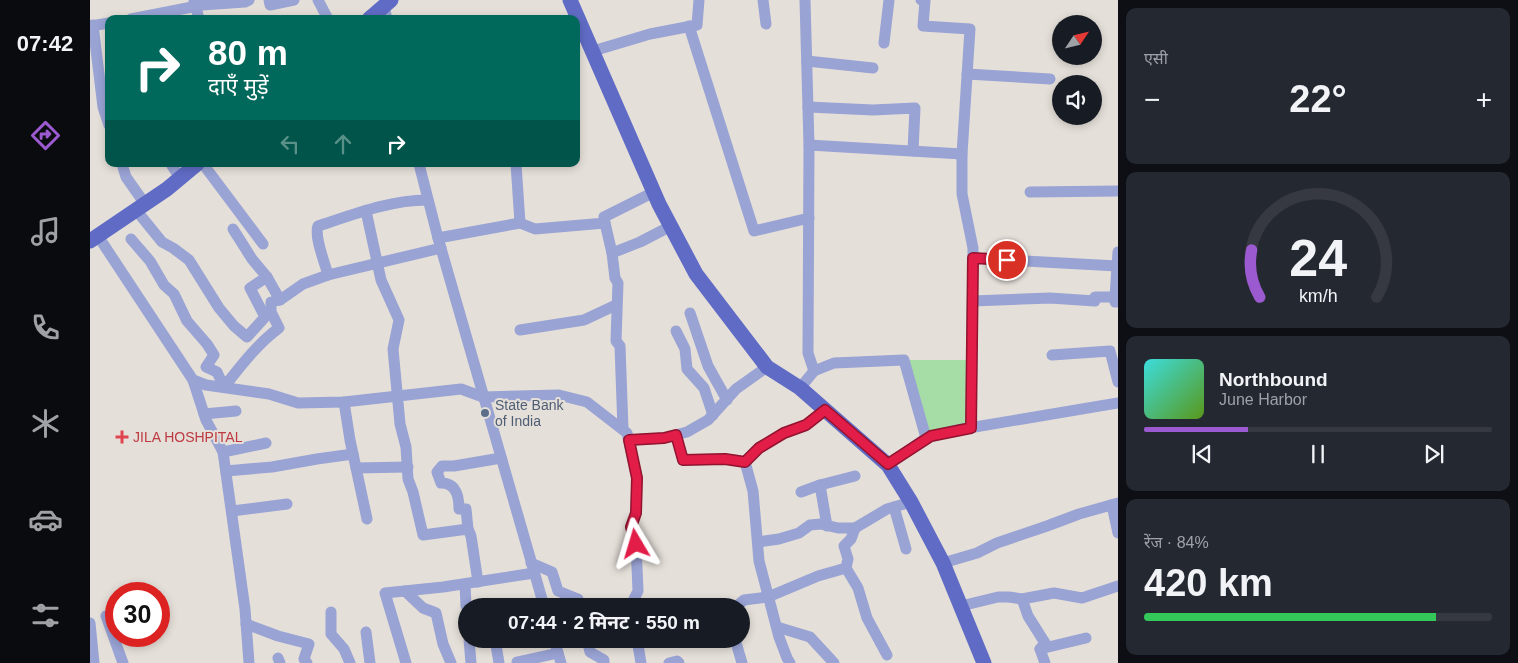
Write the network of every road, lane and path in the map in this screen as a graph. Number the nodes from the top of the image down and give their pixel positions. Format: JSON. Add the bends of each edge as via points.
{"nodes":[{"id":1,"x":250,"y":0,"type":"edge"},
{"id":2,"x":269,"y":0,"type":"edge"},
{"id":3,"x":294,"y":0,"type":"edge"},
{"id":4,"x":318,"y":0,"type":"edge"},
{"id":5,"x":570,"y":0,"type":"edge"},
{"id":6,"x":699,"y":0,"type":"edge"},
{"id":7,"x":763,"y":0,"type":"edge"},
{"id":8,"x":805,"y":0,"type":"edge"},
{"id":9,"x":889,"y":0,"type":"edge"},
{"id":10,"x":921,"y":0,"type":"edge"},
{"id":11,"x":219,"y":2,"type":"edge"},
{"id":12,"x":195,"y":3,"type":"edge"},
{"id":13,"x":387,"y":8,"type":"edge"},
{"id":14,"x":147,"y":15,"type":"edge"},
{"id":15,"x":326,"y":15,"type":"edge"},
{"id":16,"x":376,"y":15,"type":"edge"},
{"id":17,"x":577,"y":15,"type":"edge"},
{"id":18,"x":580,"y":23,"type":"edge"},
{"id":19,"x":105,"y":24,"type":"edge"},
{"id":20,"x":766,"y":24,"type":"dead end"},
{"id":21,"x":91,"y":26,"type":"edge"},
{"id":22,"x":689,"y":26,"type":"junction"},
{"id":23,"x":884,"y":43,"type":"dead end"},
{"id":24,"x":593,"y":52,"type":"junction"},
{"id":25,"x":806,"y":61,"type":"junction"},
{"id":26,"x":873,"y":68,"type":"dead end"},
{"id":27,"x":967,"y":74,"type":"junction"},
{"id":28,"x":1050,"y":79,"type":"dead end"},
{"id":29,"x":808,"y":107,"type":"junction"},
{"id":30,"x":105,"y":113,"type":"edge"},
{"id":31,"x":809,"y":144,"type":"junction"},
{"id":32,"x":914,"y":151,"type":"junction"},
{"id":33,"x":962,"y":154,"type":"junction"},
{"id":34,"x":123,"y":167,"type":"edge"},
{"id":35,"x":173,"y":167,"type":"edge"},
{"id":36,"x":193,"y":167,"type":"edge"},
{"id":37,"x":199,"y":167,"type":"edge"},
{"id":38,"x":420,"y":167,"type":"edge"},
{"id":39,"x":516,"y":167,"type":"edge"},
{"id":40,"x":180,"y":178,"type":"junction"},
{"id":41,"x":1118,"y":191,"type":"edge"},
{"id":42,"x":654,"y":192,"type":"junction"},
{"id":43,"x":1030,"y":192,"type":"dead end"},
{"id":44,"x":427,"y":200,"type":"junction"},
{"id":45,"x":141,"y":207,"type":"junction"},
{"id":46,"x":366,"y":210,"type":"junction"},
{"id":47,"x":809,"y":218,"type":"junction"},
{"id":48,"x":520,"y":223,"type":"junction"},
{"id":49,"x":605,"y":223,"type":"junction"},
{"id":50,"x":671,"y":226,"type":"junction"},
{"id":51,"x":233,"y":229,"type":"dead end"},
{"id":52,"x":92,"y":238,"type":"edge"},
{"id":53,"x":131,"y":239,"type":"dead end"},
{"id":54,"x":439,"y":243,"type":"junction"},
{"id":55,"x":263,"y":244,"type":"dead end"},
{"id":56,"x":1118,"y":252,"type":"edge"},
{"id":57,"x":612,"y":253,"type":"junction"},
{"id":58,"x":973,"y":258,"type":"junction"},
{"id":59,"x":377,"y":264,"type":"junction"},
{"id":60,"x":1117,"y":266,"type":"junction"},
{"id":61,"x":328,"y":275,"type":"junction"},
{"id":62,"x":267,"y":277,"type":"junction"},
{"id":63,"x":1117,"y":299,"type":"edge"},
{"id":64,"x":280,"y":300,"type":"junction"},
{"id":65,"x":972,"y":301,"type":"junction"},
{"id":66,"x":616,"y":305,"type":"junction"},
{"id":67,"x":690,"y":313,"type":"dead end"},
{"id":68,"x":520,"y":330,"type":"dead end"},
{"id":69,"x":676,"y":331,"type":"dead end"},
{"id":70,"x":1052,"y":355,"type":"dead end"},
{"id":71,"x":767,"y":367,"type":"junction"},
{"id":72,"x":814,"y":371,"type":"junction"},
{"id":73,"x":193,"y":380,"type":"junction"},
{"id":74,"x":1118,"y":382,"type":"edge"},
{"id":75,"x":224,"y":388,"type":"junction"},
{"id":76,"x":800,"y":388,"type":"junction"},
{"id":77,"x":397,"y":396,"type":"junction"},
{"id":78,"x":483,"y":397,"type":"junction"},
{"id":79,"x":726,"y":400,"type":"junction"},
{"id":80,"x":344,"y":402,"type":"junction"},
{"id":81,"x":1118,"y":403,"type":"edge"},
{"id":82,"x":825,"y":410,"type":"junction"},
{"id":83,"x":236,"y":411,"type":"dead end"},
{"id":84,"x":204,"y":414,"type":"junction"},
{"id":85,"x":713,"y":415,"type":"junction"},
{"id":86,"x":971,"y":428,"type":"junction"},
{"id":87,"x":623,"y":429,"type":"junction"},
{"id":88,"x":676,"y":435,"type":"junction"},
{"id":89,"x":926,"y":438,"type":"junction"},
{"id":90,"x":629,"y":440,"type":"junction"},
{"id":91,"x":266,"y":443,"type":"dead end"},
{"id":92,"x":224,"y":452,"type":"junction"},
{"id":93,"x":353,"y":454,"type":"junction"},
{"id":94,"x":501,"y":458,"type":"junction"},
{"id":95,"x":745,"y":462,"type":"junction"},
{"id":96,"x":888,"y":464,"type":"junction"},
{"id":97,"x":408,"y":467,"type":"junction"},
{"id":98,"x":356,"y":468,"type":"junction"},
{"id":99,"x":226,"y":471,"type":"junction"},
{"id":100,"x":855,"y":476,"type":"dead end"},
{"id":101,"x":820,"y":485,"type":"junction"},
{"id":102,"x":801,"y":492,"type":"dead end"},
{"id":103,"x":911,"y":502,"type":"junction"},
{"id":104,"x":287,"y":504,"type":"dead end"},
{"id":105,"x":1115,"y":504,"type":"edge"},
{"id":106,"x":894,"y":507,"type":"junction"},
{"id":107,"x":232,"y":511,"type":"junction"},
{"id":108,"x":367,"y":519,"type":"dead end"},
{"id":109,"x":827,"y":526,"type":"junction"},
{"id":110,"x":468,"y":528,"type":"junction"},
{"id":111,"x":854,"y":528,"type":"junction"},
{"id":112,"x":1118,"y":533,"type":"edge"},
{"id":113,"x":758,"y":542,"type":"junction"},
{"id":114,"x":906,"y":549,"type":"dead end"},
{"id":115,"x":943,"y":563,"type":"junction"},
{"id":116,"x":533,"y":568,"type":"junction"},
{"id":117,"x":846,"y":568,"type":"junction"},
{"id":118,"x":478,"y":582,"type":"junction"},
{"id":119,"x":465,"y":584,"type":"junction"},
{"id":120,"x":1118,"y":586,"type":"edge"},
{"id":121,"x":406,"y":591,"type":"junction"},
{"id":122,"x":768,"y":597,"type":"junction"},
{"id":123,"x":466,"y":598,"type":"edge"},
{"id":124,"x":542,"y":598,"type":"edge"},
{"id":125,"x":576,"y":598,"type":"edge"},
{"id":126,"x":634,"y":598,"type":"edge"},
{"id":127,"x":750,"y":599,"type":"edge"},
{"id":128,"x":1022,"y":599,"type":"junction"},
{"id":129,"x":961,"y":606,"type":"junction"},
{"id":130,"x":330,"y":612,"type":"dead end"},
{"id":131,"x":90,"y":623,"type":"edge"},
{"id":132,"x":246,"y":624,"type":"junction"},
{"id":133,"x":777,"y":627,"type":"junction"},
{"id":134,"x":366,"y":632,"type":"dead end"},
{"id":135,"x":1086,"y":638,"type":"dead end"},
{"id":136,"x":117,"y":647,"type":"edge"},
{"id":137,"x":470,"y":648,"type":"edge"},
{"id":138,"x":496,"y":648,"type":"edge"},
{"id":139,"x":589,"y":648,"type":"edge"},
{"id":140,"x":638,"y":648,"type":"edge"},
{"id":141,"x":738,"y":648,"type":"edge"},
{"id":142,"x":1040,"y":649,"type":"junction"},
{"id":143,"x":887,"y":655,"type":"dead end"},
{"id":144,"x":560,"y":658,"type":"edge"},
{"id":145,"x":518,"y":662,"type":"edge"},
{"id":146,"x":94,"y":663,"type":"edge"},
{"id":147,"x":123,"y":663,"type":"edge"},
{"id":148,"x":247,"y":663,"type":"edge"},
{"id":149,"x":307,"y":663,"type":"edge"},
{"id":150,"x":350,"y":663,"type":"edge"},
{"id":151,"x":370,"y":663,"type":"edge"},
{"id":152,"x":406,"y":663,"type":"edge"},
{"id":153,"x":451,"y":663,"type":"edge"},
{"id":154,"x":471,"y":663,"type":"edge"},
{"id":155,"x":494,"y":663,"type":"edge"},
{"id":156,"x":498,"y":663,"type":"edge"},
{"id":157,"x":604,"y":663,"type":"edge"},
{"id":158,"x":641,"y":663,"type":"edge"},
{"id":159,"x":669,"y":663,"type":"edge"},
{"id":160,"x":679,"y":663,"type":"edge"},
{"id":161,"x":742,"y":663,"type":"edge"},
{"id":162,"x":790,"y":663,"type":"edge"},
{"id":163,"x":834,"y":663,"type":"edge"},
{"id":164,"x":984,"y":663,"type":"edge"},
{"id":165,"x":1045,"y":663,"type":"edge"}],
"edges":[{"from":1,"to":11,"type":"street"},
{"from":2,"to":3,"type":"street","via":[[270,5]]},
{"from":4,"to":15,"type":"street"},
{"from":5,"to":17,"type":"main road"},
{"from":6,"to":22,"type":"street","via":[[697,25]]},
{"from":7,"to":20,"type":"street"},
{"from":8,"to":25,"type":"street"},
{"from":9,"to":23,"type":"street"},
{"from":10,"to":27,"type":"street","via":[[925,1],[924,26],[970,29]]},
{"from":11,"to":12,"type":"street"},
{"from":12,"to":14,"type":"street"},
{"from":13,"to":16,"type":"main road"},
{"from":18,"to":24,"type":"main road"},
{"from":19,"to":21,"type":"street"},
{"from":21,"to":30,"type":"street"},
{"from":22,"to":24,"type":"street"},
{"from":22,"to":47,"type":"street","via":[[754,231]]},
{"from":24,"to":42,"type":"main road"},
{"from":25,"to":26,"type":"street"},
{"from":25,"to":29,"type":"street"},
{"from":27,"to":28,"type":"street"},
{"from":27,"to":33,"type":"street"},
{"from":29,"to":31,"type":"street"},
{"from":29,"to":32,"type":"street","via":[[915,108]]},
{"from":31,"to":32,"type":"street"},
{"from":31,"to":47,"type":"street"},
{"from":32,"to":33,"type":"street"},
{"from":33,"to":58,"type":"street","via":[[962,194]]},
{"from":34,"to":45,"type":"street"},
{"from":35,"to":40,"type":"street"},
{"from":36,"to":40,"type":"main road"},
{"from":37,"to":55,"type":"street"},
{"from":38,"to":44,"type":"street"},
{"from":39,"to":48,"type":"street"},
{"from":40,"to":45,"type":"main road"},
{"from":41,"to":43,"type":"street"},
{"from":42,"to":49,"type":"street","via":[[604,217]]},
{"from":42,"to":50,"type":"main road"},
{"from":44,"to":46,"type":"street"},
{"from":44,"to":54,"type":"street"},
{"from":45,"to":52,"type":"main road"},
{"from":45,"to":62,"type":"street","via":[[162,242],[189,260],[220,308],[246,337],[265,317],[250,288]]},
{"from":46,"to":59,"type":"street"},
{"from":46,"to":61,"type":"street","via":[[318,226],[316,231]]},
{"from":47,"to":72,"type":"street","via":[[808,353]]},
{"from":48,"to":49,"type":"street","via":[[535,229]]},
{"from":48,"to":54,"type":"street"},
{"from":49,"to":57,"type":"street"},
{"from":50,"to":57,"type":"street"},
{"from":50,"to":71,"type":"main road","via":[[696,274]]},
{"from":51,"to":62,"type":"street"},
{"from":52,"to":73,"type":"street"},
{"from":53,"to":75,"type":"street","via":[[174,294],[187,321],[214,355],[206,367],[217,372]]},
{"from":54,"to":59,"type":"street"},
{"from":54,"to":78,"type":"street"},
{"from":56,"to":60,"type":"street"},
{"from":57,"to":66,"type":"street","via":[[618,283]]},
{"from":58,"to":60,"type":"street"},
{"from":58,"to":65,"type":"street"},
{"from":59,"to":61,"type":"street"},
{"from":59,"to":77,"type":"street","via":[[399,320],[393,349]]},
{"from":60,"to":63,"type":"street"},
{"from":61,"to":64,"type":"street","via":[[303,284]]},
{"from":62,"to":64,"type":"street"},
{"from":63,"to":65,"type":"street"},
{"from":64,"to":75,"type":"street","via":[[271,302],[271,312],[279,328],[243,363]]},
{"from":65,"to":86,"type":"street"},
{"from":66,"to":68,"type":"street","via":[[584,320]]},
{"from":66,"to":87,"type":"street"},
{"from":67,"to":79,"type":"street","via":[[708,366]]},
{"from":69,"to":85,"type":"street","via":[[685,349],[687,369],[704,388]]},
{"from":70,"to":74,"type":"street","via":[[1110,351]]},
{"from":71,"to":76,"type":"main road"},
{"from":71,"to":79,"type":"street"},
{"from":72,"to":76,"type":"street"},
{"from":72,"to":89,"type":"street","via":[[834,363],[904,360]]},
{"from":73,"to":75,"type":"street"},
{"from":73,"to":84,"type":"street"},
{"from":75,"to":80,"type":"street","via":[[269,394],[298,403]]},
{"from":76,"to":82,"type":"main road"},
{"from":77,"to":78,"type":"street","via":[[461,389]]},
{"from":77,"to":80,"type":"street"},
{"from":77,"to":97,"type":"street"},
{"from":78,"to":87,"type":"street","via":[[559,395],[587,402]]},
{"from":78,"to":94,"type":"street"},
{"from":79,"to":85,"type":"street"},
{"from":80,"to":93,"type":"street"},
{"from":81,"to":86,"type":"street"},
{"from":82,"to":95,"type":"street","via":[[806,425],[759,448]]},
{"from":82,"to":96,"type":"main road"},
{"from":83,"to":84,"type":"street"},
{"from":84,"to":92,"type":"street"},
{"from":85,"to":88,"type":"street","via":[[687,432]]},
{"from":86,"to":89,"type":"street"},
{"from":87,"to":90,"type":"street"},
{"from":88,"to":90,"type":"street"},
{"from":88,"to":95,"type":"street","via":[[683,460]]},
{"from":89,"to":96,"type":"street"},
{"from":90,"to":126,"type":"street","via":[[637,478],[636,513],[631,527],[636,544],[638,591]]},
{"from":91,"to":92,"type":"street"},
{"from":92,"to":99,"type":"street"},
{"from":93,"to":98,"type":"street"},
{"from":93,"to":99,"type":"street"},
{"from":94,"to":110,"type":"street","via":[[442,466],[437,472],[441,483],[453,487],[459,498],[459,509],[466,509]]},
{"from":94,"to":116,"type":"street"},
{"from":95,"to":113,"type":"street","via":[[753,491]]},
{"from":96,"to":103,"type":"main road"},
{"from":97,"to":98,"type":"street"},
{"from":97,"to":110,"type":"street","via":[[408,479],[423,535]]},
{"from":98,"to":108,"type":"street"},
{"from":99,"to":107,"type":"street"},
{"from":100,"to":101,"type":"street"},
{"from":101,"to":102,"type":"street"},
{"from":101,"to":109,"type":"street"},
{"from":103,"to":106,"type":"street"},
{"from":103,"to":115,"type":"main road"},
{"from":104,"to":107,"type":"street"},
{"from":105,"to":112,"type":"street"},
{"from":105,"to":115,"type":"street","via":[[1078,514]]},
{"from":106,"to":111,"type":"street"},
{"from":106,"to":114,"type":"street"},
{"from":107,"to":132,"type":"street"},
{"from":109,"to":111,"type":"street"},
{"from":109,"to":113,"type":"street","via":[[810,525],[799,533]]},
{"from":110,"to":118,"type":"street"},
{"from":111,"to":117,"type":"street","via":[[851,539],[844,546],[848,558]]},
{"from":113,"to":122,"type":"street"},
{"from":115,"to":129,"type":"main road"},
{"from":116,"to":118,"type":"street"},
{"from":116,"to":124,"type":"street"},
{"from":116,"to":125,"type":"street","via":[[552,572],[558,591]]},
{"from":117,"to":122,"type":"street"},
{"from":117,"to":143,"type":"street"},
{"from":118,"to":119,"type":"street"},
{"from":119,"to":121,"type":"street"},
{"from":119,"to":123,"type":"street"},
{"from":120,"to":128,"type":"street","via":[[1082,598],[1054,593]]},
{"from":121,"to":152,"type":"street","via":[[385,593]]},
{"from":121,"to":153,"type":"street","via":[[423,608],[436,613]]},
{"from":122,"to":127,"type":"street"},
{"from":122,"to":133,"type":"street"},
{"from":128,"to":129,"type":"street","via":[[998,597]]},
{"from":128,"to":142,"type":"street","via":[[1028,616],[1045,643]]},
{"from":129,"to":164,"type":"main road"},
{"from":130,"to":150,"type":"street","via":[[331,634],[344,649]]},
{"from":131,"to":146,"type":"street"},
{"from":132,"to":148,"type":"street"},
{"from":132,"to":149,"type":"street","via":[[309,644],[304,659]]},
{"from":133,"to":162,"type":"street"},
{"from":133,"to":163,"type":"street","via":[[810,637]]},
{"from":134,"to":151,"type":"street"},
{"from":135,"to":142,"type":"street"},
{"from":136,"to":147,"type":"street"},
{"from":137,"to":154,"type":"street"},
{"from":138,"to":156,"type":"street"},
{"from":139,"to":157,"type":"street"},
{"from":140,"to":158,"type":"street"},
{"from":141,"to":161,"type":"street"},
{"from":142,"to":165,"type":"street"},
{"from":144,"to":145,"type":"street"},
{"from":145,"to":156,"type":"street"},
{"from":155,"to":156,"type":"street"},
{"from":159,"to":160,"type":"street"}]}
